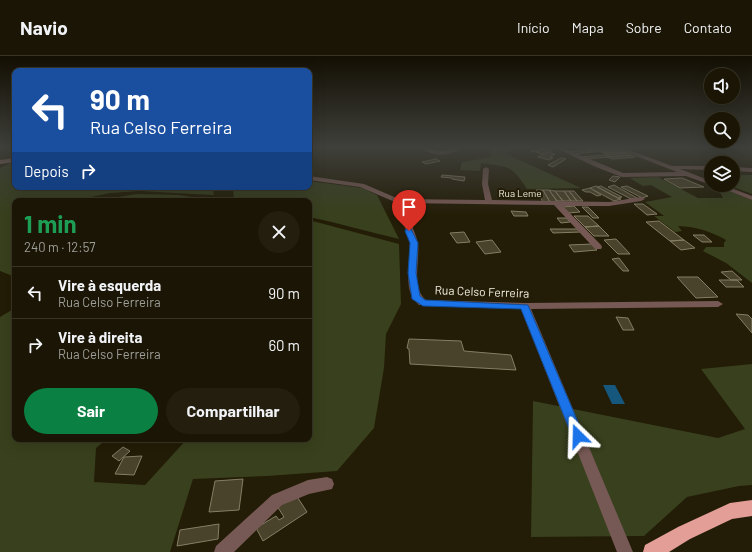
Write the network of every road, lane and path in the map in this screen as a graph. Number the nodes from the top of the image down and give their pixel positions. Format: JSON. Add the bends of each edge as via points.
{"nodes":[{"id":1,"x":486,"y":170,"type":"edge"},
{"id":2,"x":609,"y":170,"type":"edge"},
{"id":3,"x":677,"y":170,"type":"edge"},
{"id":4,"x":687,"y":174,"type":"junction"},
{"id":5,"x":312,"y":178,"type":"edge"},
{"id":6,"x":704,"y":180,"type":"edge"},
{"id":7,"x":736,"y":192,"type":"edge"},
{"id":8,"x":752,"y":198,"type":"edge"},
{"id":9,"x":641,"y":199,"type":"dead end"},
{"id":10,"x":398,"y":201,"type":"junction"},
{"id":11,"x":489,"y":203,"type":"junction"},
{"id":12,"x":556,"y":204,"type":"junction"},
{"id":13,"x":598,"y":247,"type":"dead end"},
{"id":14,"x":718,"y":304,"type":"dead end"},
{"id":15,"x":525,"y":306,"type":"junction"},
{"id":16,"x":327,"y":484,"type":"dead end"},
{"id":17,"x":752,"y":508,"type":"edge"},
{"id":18,"x":222,"y":552,"type":"edge"},
{"id":19,"x":625,"y":552,"type":"edge"},
{"id":20,"x":652,"y":552,"type":"edge"}],
"edges":[{"from":1,"to":11,"type":"street","via":[[485,184]]},
{"from":2,"to":4,"type":"street","via":[[622,175]]},
{"from":3,"to":4,"type":"street"},
{"from":4,"to":6,"type":"street"},
{"from":5,"to":10,"type":"street","via":[[362,185]]},
{"from":7,"to":8,"type":"street"},
{"from":9,"to":12,"type":"street","name":"Rua Leme","via":[[609,204]]},
{"from":10,"to":11,"type":"street","name":"Rua Leme"},
{"from":10,"to":15,"type":"street","name":"Rua Celso Ferreira","via":[[414,243],[412,273],[416,297],[423,303]]},
{"from":11,"to":12,"type":"street","name":"Rua Leme"},
{"from":12,"to":13,"type":"street"},
{"from":14,"to":15,"type":"street","name":"Rua Celso Ferreira"},
{"from":15,"to":19,"type":"street"},
{"from":16,"to":18,"type":"street","via":[[308,486],[277,500]]},
{"from":17,"to":20,"type":"highway","via":[[730,511]]}]}
